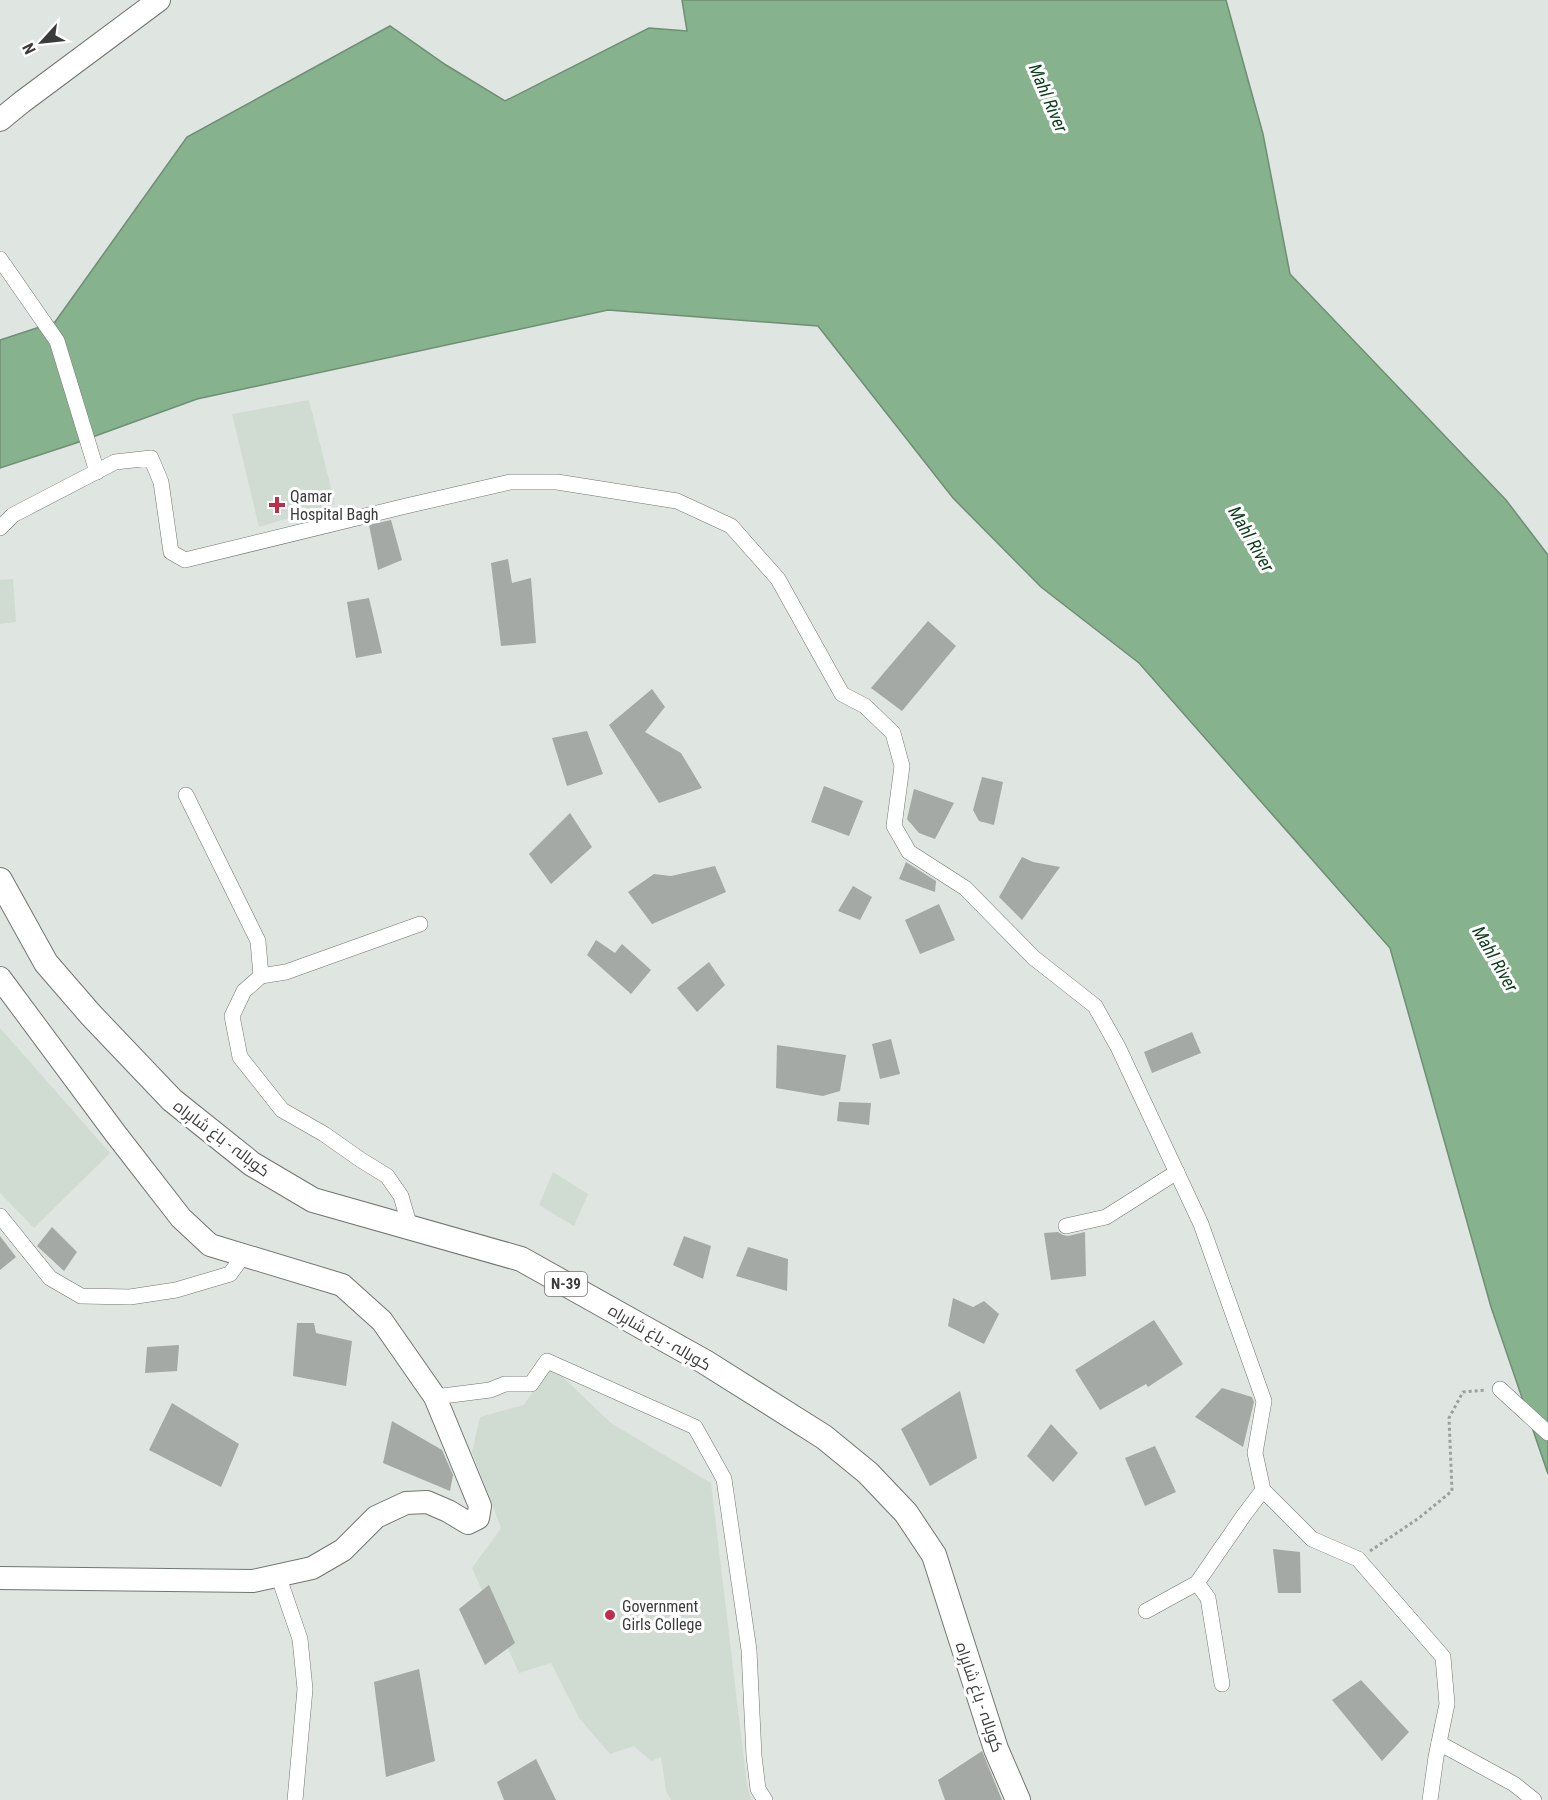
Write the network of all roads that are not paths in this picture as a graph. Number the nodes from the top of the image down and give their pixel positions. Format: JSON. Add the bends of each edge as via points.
{"nodes":[{"id":1,"x":159,"y":0,"type":"edge"},
{"id":2,"x":0,"y":120,"type":"edge"},
{"id":3,"x":0,"y":259,"type":"edge"},
{"id":4,"x":97,"y":472,"type":"junction"},
{"id":5,"x":0,"y":528,"type":"edge"},
{"id":6,"x":186,"y":795,"type":"dead end"},
{"id":7,"x":0,"y":880,"type":"edge"},
{"id":8,"x":420,"y":924,"type":"dead end"},
{"id":9,"x":261,"y":976,"type":"junction"},
{"id":10,"x":0,"y":978,"type":"edge"},
{"id":11,"x":1177,"y":1172,"type":"junction"},
{"id":12,"x":0,"y":1216,"type":"edge"},
{"id":13,"x":1066,"y":1226,"type":"dead end"},
{"id":14,"x":410,"y":1227,"type":"junction"},
{"id":15,"x":244,"y":1255,"type":"junction"},
{"id":16,"x":1500,"y":1389,"type":"road end"},
{"id":17,"x":435,"y":1397,"type":"junction"},
{"id":18,"x":1548,"y":1433,"type":"edge"},
{"id":19,"x":1263,"y":1490,"type":"junction"},
{"id":20,"x":278,"y":1575,"type":"junction"},
{"id":21,"x":0,"y":1578,"type":"edge"},
{"id":22,"x":1197,"y":1583,"type":"junction"},
{"id":23,"x":1146,"y":1611,"type":"dead end"},
{"id":24,"x":1222,"y":1684,"type":"dead end"},
{"id":25,"x":1439,"y":1743,"type":"junction"},
{"id":26,"x":296,"y":1800,"type":"edge"},
{"id":27,"x":765,"y":1800,"type":"edge"},
{"id":28,"x":1018,"y":1800,"type":"edge"},
{"id":29,"x":1430,"y":1800,"type":"edge"},
{"id":30,"x":1534,"y":1800,"type":"edge"}],
"edges":[{"from":1,"to":2,"type":"main road"},
{"from":3,"to":4,"type":"street","via":[[57,341]]},
{"from":4,"to":5,"type":"street","via":[[13,515]]},
{"from":4,"to":11,"type":"street","via":[[115,462],[151,458],[161,482],[171,552],[185,560],[510,482],[557,482],[678,501],[731,526],[778,579],[842,694],[866,706],[892,733],[902,766],[894,826],[909,852],[965,888],[1034,958],[1095,1005]]},
{"from":6,"to":9,"type":"street","via":[[258,940]]},
{"from":7,"to":14,"type":"main road","name":"کوہالہ - باغ شاہراہ","number":"N-39","via":[[46,963],[172,1100],[252,1164],[313,1200]]},
{"from":8,"to":9,"type":"street","via":[[286,972]]},
{"from":9,"to":14,"type":"street","via":[[244,991],[232,1016],[240,1057],[282,1110],[387,1176],[401,1196]]},
{"from":10,"to":15,"type":"main road","via":[[181,1218],[210,1245]]},
{"from":11,"to":13,"type":"street","via":[[1106,1217]]},
{"from":11,"to":19,"type":"street","via":[[1201,1224],[1264,1401],[1256,1453]]},
{"from":12,"to":15,"type":"street","via":[[50,1278],[81,1296],[130,1297],[176,1290],[230,1274]]},
{"from":14,"to":28,"type":"main road","name":"کوہالہ - باغ شاہراہ","number":"N-39","via":[[521,1259],[705,1362],[824,1437],[868,1473],[906,1513],[934,1555],[996,1749]]},
{"from":15,"to":17,"type":"main road","via":[[342,1285],[382,1321]]},
{"from":16,"to":18,"type":"street"},
{"from":17,"to":20,"type":"main road","via":[[480,1506],[478,1518],[468,1523],[427,1502],[406,1503],[376,1517],[343,1550],[312,1568]]},
{"from":17,"to":27,"type":"street","via":[[490,1390],[505,1384],[531,1384],[547,1361],[695,1426],[724,1479],[749,1650],[758,1789]]},
{"from":19,"to":22,"type":"street"},
{"from":19,"to":25,"type":"street","via":[[1312,1539],[1358,1559],[1443,1657],[1447,1704]]},
{"from":20,"to":21,"type":"main road","via":[[253,1581]]},
{"from":20,"to":26,"type":"street","via":[[300,1639],[305,1689]]},
{"from":22,"to":23,"type":"street"},
{"from":22,"to":24,"type":"street","via":[[1208,1598]]},
{"from":25,"to":29,"type":"street"},
{"from":25,"to":30,"type":"street"}]}
